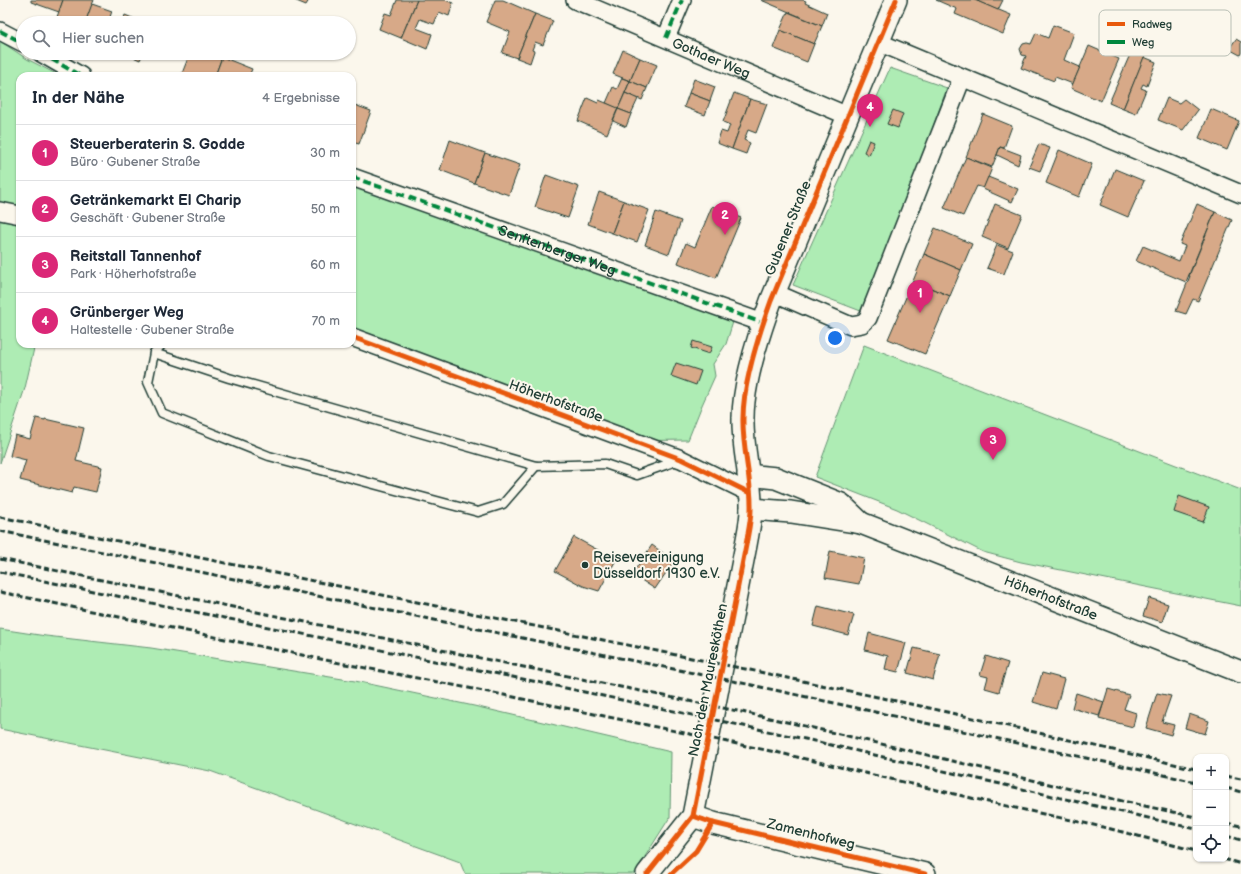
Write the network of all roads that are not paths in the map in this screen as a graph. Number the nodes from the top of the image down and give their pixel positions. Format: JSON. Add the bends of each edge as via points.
{"nodes":[{"id":1,"x":575,"y":0,"type":"edge"},
{"id":2,"x":682,"y":0,"type":"edge"},
{"id":3,"x":896,"y":0,"type":"edge"},
{"id":4,"x":0,"y":31,"type":"edge"},
{"id":5,"x":666,"y":38,"type":"junction"},
{"id":6,"x":16,"y":39,"type":"edge"},
{"id":7,"x":878,"y":42,"type":"junction"},
{"id":8,"x":53,"y":60,"type":"edge"},
{"id":9,"x":74,"y":72,"type":"edge"},
{"id":10,"x":962,"y":78,"type":"junction"},
{"id":11,"x":848,"y":116,"type":"junction"},
{"id":12,"x":356,"y":178,"type":"edge"},
{"id":13,"x":1241,"y":194,"type":"edge"},
{"id":14,"x":0,"y":211,"type":"edge"},
{"id":15,"x":16,"y":213,"type":"edge"},
{"id":16,"x":775,"y":293,"type":"junction"},
{"id":17,"x":763,"y":323,"type":"junction"},
{"id":18,"x":356,"y":338,"type":"edge"},
{"id":19,"x":158,"y":348,"type":"edge"},
{"id":20,"x":154,"y":353,"type":"junction"},
{"id":21,"x":681,"y":459,"type":"junction"},
{"id":22,"x":536,"y":466,"type":"junction"},
{"id":23,"x":750,"y":493,"type":"junction"},
{"id":24,"x":861,"y":523,"type":"junction"},
{"id":25,"x":1241,"y":672,"type":"edge"},
{"id":26,"x":693,"y":816,"type":"junction"},
{"id":27,"x":647,"y":874,"type":"edge"},
{"id":28,"x":924,"y":874,"type":"edge"}],
"edges":[{"from":1,"to":5,"type":"street","name":"Gothaer Weg"},
{"from":2,"to":5,"type":"street"},
{"from":3,"to":7,"type":"street","name":"Gubener Straße"},
{"from":4,"to":6,"type":"street"},
{"from":5,"to":11,"type":"street","name":"Gothaer Weg"},
{"from":7,"to":10,"type":"street"},
{"from":7,"to":11,"type":"street","name":"Gubener Straße"},
{"from":8,"to":9,"type":"street"},
{"from":10,"to":13,"type":"street"},
{"from":10,"to":16,"type":"street","name":"Gubener Straße","via":[[868,318],[862,324],[851,326]]},
{"from":11,"to":16,"type":"street","name":"Gubener Straße"},
{"from":12,"to":17,"type":"street","name":"Senftenberger Weg"},
{"from":14,"to":15,"type":"street"},
{"from":16,"to":17,"type":"street","name":"Gubener Straße"},
{"from":17,"to":23,"type":"street","name":"Gubener Straße","via":[[752,363],[743,417]]},
{"from":18,"to":21,"type":"street","name":"Höherhofstraße"},
{"from":19,"to":20,"type":"lane"},
{"from":20,"to":22,"type":"lane","via":[[229,378]]},
{"from":20,"to":22,"type":"lane","via":[[148,382],[162,413],[269,456],[478,512],[503,504]]},
{"from":21,"to":22,"type":"lane","via":[[637,475],[605,464]]},
{"from":21,"to":23,"type":"street","name":"Höherhofstraße"},
{"from":23,"to":24,"type":"street","name":"Höherhofstraße","via":[[791,512]]},
{"from":23,"to":24,"type":"street","name":"Höherhofstraße","via":[[776,478],[841,504]]},
{"from":23,"to":26,"type":"street","name":"Nach den Mauresköthen","via":[[743,568]]},
{"from":24,"to":25,"type":"street","name":"Höherhofstraße"},
{"from":26,"to":27,"type":"street","name":"Nach den Mauresköthen"},
{"from":26,"to":28,"type":"street","name":"Zamenhofweg"}]}
